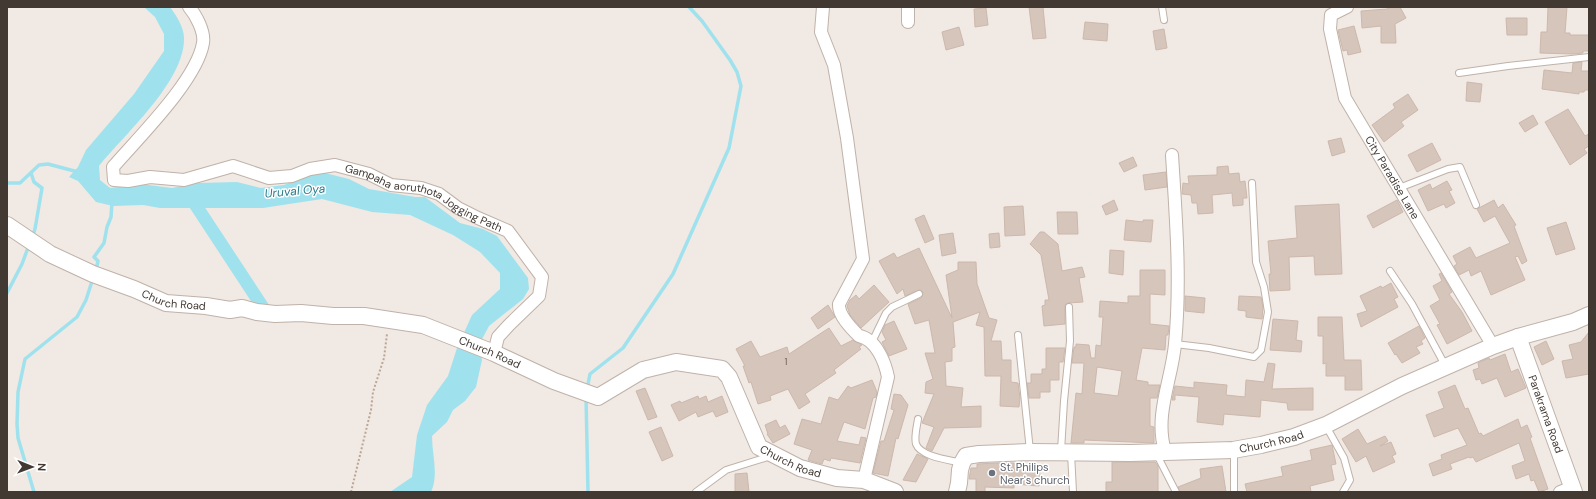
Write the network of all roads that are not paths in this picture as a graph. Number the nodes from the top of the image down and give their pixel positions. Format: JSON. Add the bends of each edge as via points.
{"nodes":[{"id":1,"x":189,"y":7,"type":"edge"},
{"id":2,"x":824,"y":7,"type":"edge"},
{"id":3,"x":908,"y":7,"type":"edge"},
{"id":4,"x":1162,"y":7,"type":"edge"},
{"id":5,"x":1347,"y":7,"type":"edge"},
{"id":6,"x":1164,"y":20,"type":"dead end"},
{"id":7,"x":908,"y":22,"type":"dead end"},
{"id":8,"x":1589,"y":57,"type":"edge"},
{"id":9,"x":1459,"y":73,"type":"dead end"},
{"id":10,"x":1172,"y":155,"type":"dead end"},
{"id":11,"x":1252,"y":183,"type":"dead end"},
{"id":12,"x":1399,"y":188,"type":"junction"},
{"id":13,"x":1476,"y":205,"type":"dead end"},
{"id":14,"x":7,"y":225,"type":"edge"},
{"id":15,"x":1390,"y":271,"type":"dead end"},
{"id":16,"x":919,"y":294,"type":"dead end"},
{"id":17,"x":1069,"y":307,"type":"dead end"},
{"id":18,"x":1589,"y":315,"type":"edge"},
{"id":19,"x":1018,"y":335,"type":"dead end"},
{"id":20,"x":1518,"y":337,"type":"junction"},
{"id":21,"x":872,"y":342,"type":"junction"},
{"id":22,"x":1175,"y":344,"type":"junction"},
{"id":23,"x":1493,"y":346,"type":"junction"},
{"id":24,"x":494,"y":353,"type":"junction"},
{"id":25,"x":1446,"y":367,"type":"junction"},
{"id":26,"x":918,"y":419,"type":"dead end"},
{"id":27,"x":1326,"y":425,"type":"junction"},
{"id":28,"x":1234,"y":450,"type":"junction"},
{"id":29,"x":1030,"y":452,"type":"junction"},
{"id":30,"x":1066,"y":452,"type":"junction"},
{"id":31,"x":1160,"y":452,"type":"junction"},
{"id":32,"x":774,"y":454,"type":"junction"},
{"id":33,"x":962,"y":462,"type":"junction"},
{"id":34,"x":864,"y":480,"type":"junction"},
{"id":35,"x":1569,"y":490,"type":"edge"},
{"id":36,"x":696,"y":492,"type":"edge"},
{"id":37,"x":895,"y":492,"type":"edge"},
{"id":38,"x":957,"y":492,"type":"edge"},
{"id":39,"x":1073,"y":492,"type":"edge"},
{"id":40,"x":1176,"y":492,"type":"edge"},
{"id":41,"x":1234,"y":492,"type":"edge"},
{"id":42,"x":1343,"y":492,"type":"edge"}],
"edges":[{"from":1,"to":24,"type":"street","name":"Gampaha aoruthota Jogging Path","via":[[197,17],[204,42],[199,59],[182,86],[113,167],[114,180],[128,181],[150,177],[184,180],[233,166],[269,178],[292,176],[310,169],[335,165],[368,174],[392,185],[421,188],[439,194],[471,215],[508,231],[542,277],[539,296],[498,337]]},
{"from":2,"to":21,"type":"street","via":[[821,32],[834,65],[863,259],[839,308],[847,323],[859,336]]},
{"from":3,"to":7,"type":"street"},
{"from":4,"to":6,"type":"lane"},
{"from":5,"to":12,"type":"street","name":"City Paradise Lane","via":[[1331,15],[1330,29],[1345,98]]},
{"from":8,"to":9,"type":"lane"},
{"from":10,"to":22,"type":"street","via":[[1178,257]]},
{"from":11,"to":22,"type":"lane","via":[[1256,262],[1264,286],[1268,312],[1261,350],[1254,357]]},
{"from":12,"to":13,"type":"lane","via":[[1448,169],[1460,167]]},
{"from":12,"to":23,"type":"street","name":"City Paradise Lane"},
{"from":14,"to":24,"type":"street","name":"Church Road","via":[[50,254],[166,303],[230,310],[242,308],[275,314],[364,316],[424,324]]},
{"from":15,"to":25,"type":"lane","via":[[1412,304]]},
{"from":16,"to":21,"type":"lane","via":[[892,307],[886,313]]},
{"from":17,"to":30,"type":"lane","via":[[1070,341],[1064,400]]},
{"from":18,"to":20,"type":"street","name":"Church Road"},
{"from":19,"to":29,"type":"lane"},
{"from":20,"to":23,"type":"street","name":"Church Road"},
{"from":20,"to":35,"type":"street","name":"Parakrama Road"},
{"from":21,"to":34,"type":"street","via":[[886,365],[888,377]]},
{"from":22,"to":31,"type":"street","via":[[1162,413]]},
{"from":23,"to":25,"type":"street","name":"Church Road"},
{"from":24,"to":32,"type":"street","name":"Church Road","via":[[554,381],[598,397],[642,370],[676,362],[722,369],[729,377],[759,447]]},
{"from":25,"to":27,"type":"street","name":"Church Road","via":[[1402,386]]},
{"from":26,"to":33,"type":"lane","via":[[916,444],[922,452]]},
{"from":27,"to":28,"type":"street","name":"Church Road","via":[[1261,446]]},
{"from":27,"to":42,"type":"lane","via":[[1344,458],[1350,480]]},
{"from":28,"to":31,"type":"street","name":"Church Road"},
{"from":28,"to":41,"type":"lane"},
{"from":29,"to":30,"type":"street","name":"Church Road"},
{"from":29,"to":33,"type":"street","name":"Church Road","via":[[979,454],[966,456]]},
{"from":30,"to":31,"type":"street","name":"Church Road"},
{"from":30,"to":39,"type":"lane"},
{"from":31,"to":40,"type":"lane"},
{"from":32,"to":34,"type":"street","name":"Church Road","via":[[800,468],[837,478]]},
{"from":32,"to":36,"type":"lane","via":[[726,470]]},
{"from":33,"to":38,"type":"street"},
{"from":34,"to":37,"type":"street","name":"Church Road"}]}
